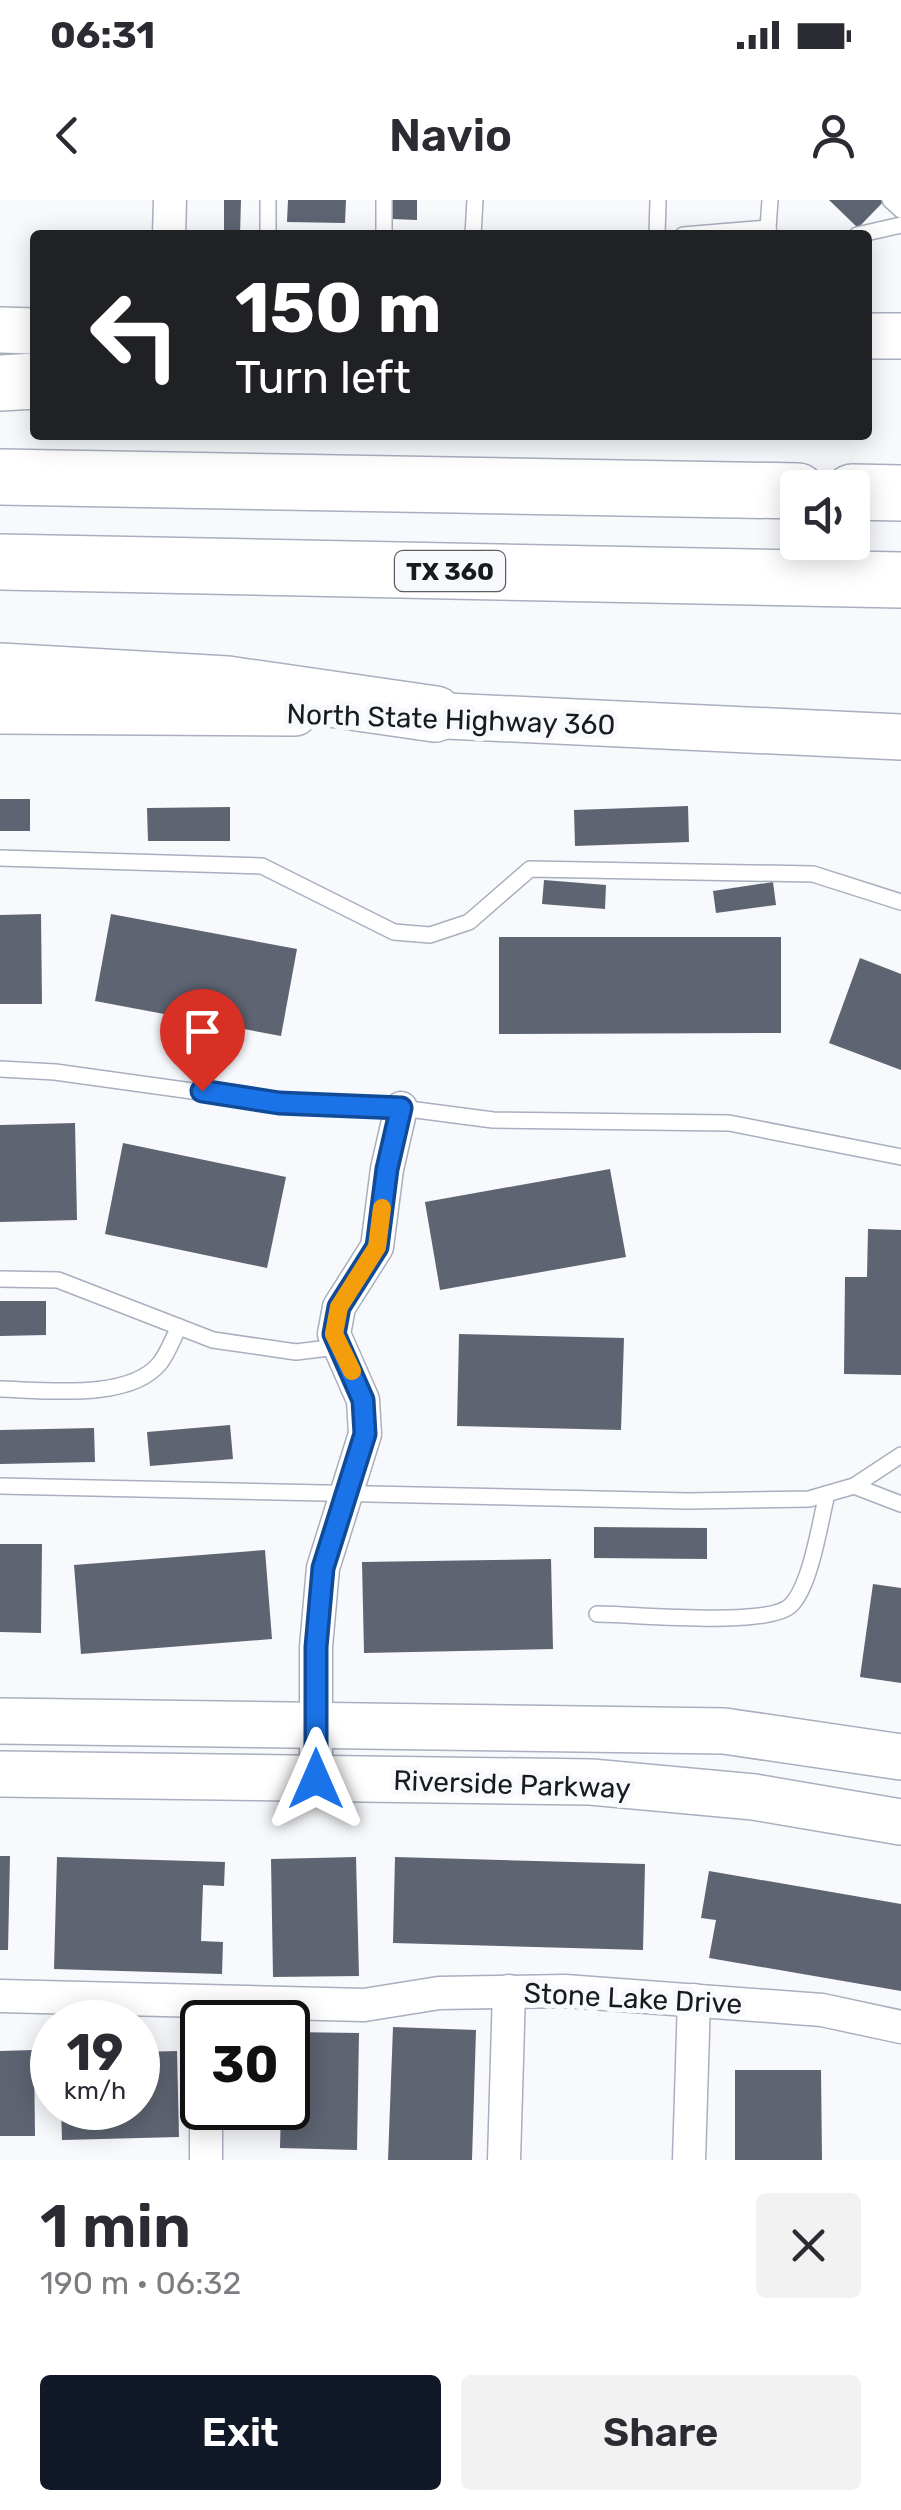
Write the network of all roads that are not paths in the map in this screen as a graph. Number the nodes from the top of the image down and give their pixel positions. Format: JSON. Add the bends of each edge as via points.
{"nodes":[{"id":1,"x":170,"y":200,"type":"edge"},
{"id":2,"x":268,"y":200,"type":"edge"},
{"id":3,"x":384,"y":200,"type":"edge"},
{"id":4,"x":475,"y":200,"type":"edge"},
{"id":5,"x":658,"y":200,"type":"edge"},
{"id":6,"x":770,"y":200,"type":"edge"},
{"id":7,"x":890,"y":200,"type":"edge"},
{"id":8,"x":901,"y":210,"type":"edge"},
{"id":9,"x":901,"y":225,"type":"edge"},
{"id":10,"x":168,"y":230,"type":"edge"},
{"id":11,"x":268,"y":230,"type":"edge"},
{"id":12,"x":384,"y":230,"type":"edge"},
{"id":13,"x":473,"y":230,"type":"edge"},
{"id":14,"x":657,"y":230,"type":"edge"},
{"id":15,"x":769,"y":230,"type":"edge"},
{"id":16,"x":872,"y":232,"type":"edge"},
{"id":17,"x":0,"y":330,"type":"edge"},
{"id":18,"x":30,"y":330,"type":"edge"},
{"id":19,"x":872,"y":336,"type":"edge"},
{"id":20,"x":901,"y":336,"type":"edge"},
{"id":21,"x":30,"y":381,"type":"edge"},
{"id":22,"x":0,"y":383,"type":"edge"},
{"id":23,"x":0,"y":477,"type":"edge"},
{"id":24,"x":780,"y":491,"type":"edge"},
{"id":25,"x":870,"y":492,"type":"edge"},
{"id":26,"x":901,"y":493,"type":"edge"},
{"id":27,"x":0,"y":562,"type":"edge"},
{"id":28,"x":901,"y":580,"type":"edge"},
{"id":29,"x":0,"y":671,"type":"edge"},
{"id":30,"x":0,"y":711,"type":"edge"},
{"id":31,"x":435,"y":714,"type":"junction"},
{"id":32,"x":901,"y":738,"type":"edge"},
{"id":33,"x":0,"y":858,"type":"edge"},
{"id":34,"x":901,"y":902,"type":"edge"},
{"id":35,"x":0,"y":1070,"type":"edge"},
{"id":36,"x":401,"y":1108,"type":"junction"},
{"id":37,"x":901,"y":1157,"type":"edge"},
{"id":38,"x":0,"y":1279,"type":"edge"},
{"id":39,"x":179,"y":1327,"type":"junction"},
{"id":40,"x":337,"y":1348,"type":"junction"},
{"id":41,"x":0,"y":1389,"type":"edge"},
{"id":42,"x":901,"y":1455,"type":"edge"},
{"id":43,"x":0,"y":1486,"type":"edge"},
{"id":44,"x":854,"y":1486,"type":"junction"},
{"id":45,"x":348,"y":1492,"type":"junction"},
{"id":46,"x":827,"y":1494,"type":"junction"},
{"id":47,"x":901,"y":1504,"type":"edge"},
{"id":48,"x":598,"y":1614,"type":"dead end"},
{"id":49,"x":0,"y":1721,"type":"edge"},
{"id":50,"x":316,"y":1728,"type":"junction"},
{"id":51,"x":901,"y":1756,"type":"edge"},
{"id":52,"x":0,"y":1774,"type":"edge"},
{"id":53,"x":316,"y":1779,"type":"junction"},
{"id":54,"x":901,"y":1822,"type":"edge"},
{"id":55,"x":508,"y":1991,"type":"junction"},
{"id":56,"x":0,"y":1996,"type":"edge"},
{"id":57,"x":694,"y":2000,"type":"junction"},
{"id":58,"x":310,"y":2007,"type":"edge"},
{"id":59,"x":180,"y":2010,"type":"edge"},
{"id":60,"x":901,"y":2027,"type":"edge"},
{"id":61,"x":206,"y":2130,"type":"edge"},
{"id":62,"x":206,"y":2160,"type":"edge"},
{"id":63,"x":504,"y":2160,"type":"edge"},
{"id":64,"x":689,"y":2160,"type":"edge"}],
"edges":[{"from":1,"to":10,"type":"street"},
{"from":2,"to":11,"type":"lane"},
{"from":3,"to":12,"type":"lane"},
{"from":4,"to":13,"type":"lane"},
{"from":5,"to":14,"type":"lane"},
{"from":6,"to":15,"type":"lane"},
{"from":7,"to":8,"type":"lane"},
{"from":9,"to":16,"type":"lane"},
{"from":17,"to":18,"type":"street"},
{"from":19,"to":20,"type":"street"},
{"from":21,"to":22,"type":"highway"},
{"from":23,"to":24,"type":"highway"},
{"from":25,"to":26,"type":"highway"},
{"from":27,"to":28,"type":"highway","number":"TX 360"},
{"from":29,"to":31,"type":"highway","via":[[227,684]]},
{"from":30,"to":31,"type":"street","name":"North State Highway 360"},
{"from":31,"to":32,"type":"street","name":"North State Highway 360"},
{"from":33,"to":34,"type":"lane","via":[[262,866],[394,932],[430,935],[469,922],[530,868],[813,874]]},
{"from":35,"to":36,"type":"lane","via":[[279,1103]]},
{"from":36,"to":37,"type":"lane","via":[[493,1120],[729,1123]]},
{"from":36,"to":40,"type":"street","via":[[377,1247],[339,1307]]},
{"from":38,"to":39,"type":"lane","via":[[58,1280]]},
{"from":39,"to":40,"type":"lane","via":[[256,1348]]},
{"from":39,"to":41,"type":"lane","via":[[160,1364],[130,1384]]},
{"from":40,"to":45,"type":"street","via":[[356,1383],[364,1418]]},
{"from":42,"to":44,"type":"lane"},
{"from":43,"to":45,"type":"lane"},
{"from":44,"to":46,"type":"lane"},
{"from":44,"to":47,"type":"lane"},
{"from":45,"to":46,"type":"lane","via":[[688,1501]]},
{"from":45,"to":50,"type":"street","via":[[323,1568]]},
{"from":46,"to":48,"type":"lane","via":[[791,1607],[746,1617]]},
{"from":49,"to":50,"type":"street","name":"Riverside Parkway"},
{"from":50,"to":51,"type":"street","name":"Riverside Parkway","via":[[724,1731]]},
{"from":50,"to":53,"type":"street"},
{"from":52,"to":53,"type":"street","name":"Riverside Parkway"},
{"from":53,"to":54,"type":"street","name":"Riverside Parkway","via":[[591,1782],[754,1797]]},
{"from":55,"to":57,"type":"street","name":"Stone Lake Drive"},
{"from":55,"to":58,"type":"street","name":"Stone Lake Drive"},
{"from":55,"to":63,"type":"street"},
{"from":56,"to":59,"type":"street","name":"Stone Lake Drive"},
{"from":57,"to":60,"type":"street","name":"Stone Lake Drive","via":[[822,2010]]},
{"from":57,"to":64,"type":"street"},
{"from":61,"to":62,"type":"street"}]}
